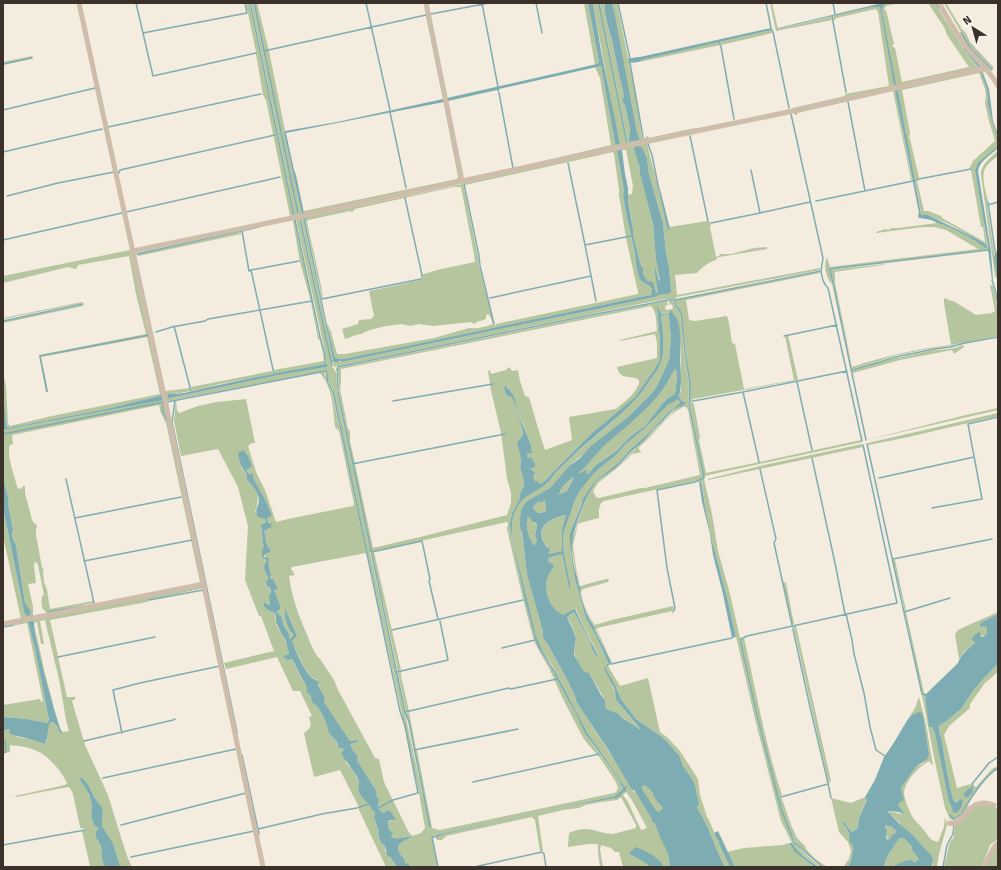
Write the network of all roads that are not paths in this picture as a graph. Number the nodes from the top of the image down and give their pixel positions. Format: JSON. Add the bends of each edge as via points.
{"nodes":[{"id":1,"x":79,"y":3,"type":"edge"},
{"id":2,"x":426,"y":3,"type":"edge"},
{"id":3,"x":939,"y":3,"type":"edge"},
{"id":4,"x":986,"y":69,"type":"junction"},
{"id":5,"x":998,"y":86,"type":"edge"},
{"id":6,"x":462,"y":181,"type":"junction"},
{"id":7,"x":133,"y":251,"type":"junction"},
{"id":8,"x":204,"y":584,"type":"junction"},
{"id":9,"x":3,"y":624,"type":"edge"},
{"id":10,"x":994,"y":805,"type":"dead end"},
{"id":11,"x":949,"y":823,"type":"dead end"},
{"id":12,"x":998,"y":843,"type":"edge"},
{"id":13,"x":263,"y":867,"type":"edge"},
{"id":14,"x":985,"y":867,"type":"edge"}],
"edges":[{"from":1,"to":7,"type":"street"},
{"from":2,"to":6,"type":"street"},
{"from":3,"to":4,"type":"street","via":[[962,41]]},
{"from":4,"to":5,"type":"street"},
{"from":4,"to":6,"type":"street"},
{"from":6,"to":7,"type":"street"},
{"from":7,"to":8,"type":"street"},
{"from":8,"to":9,"type":"street"},
{"from":8,"to":13,"type":"street"},
{"from":10,"to":11,"type":"street","via":[[987,802],[978,803],[954,824]]},
{"from":12,"to":14,"type":"street"}]}
